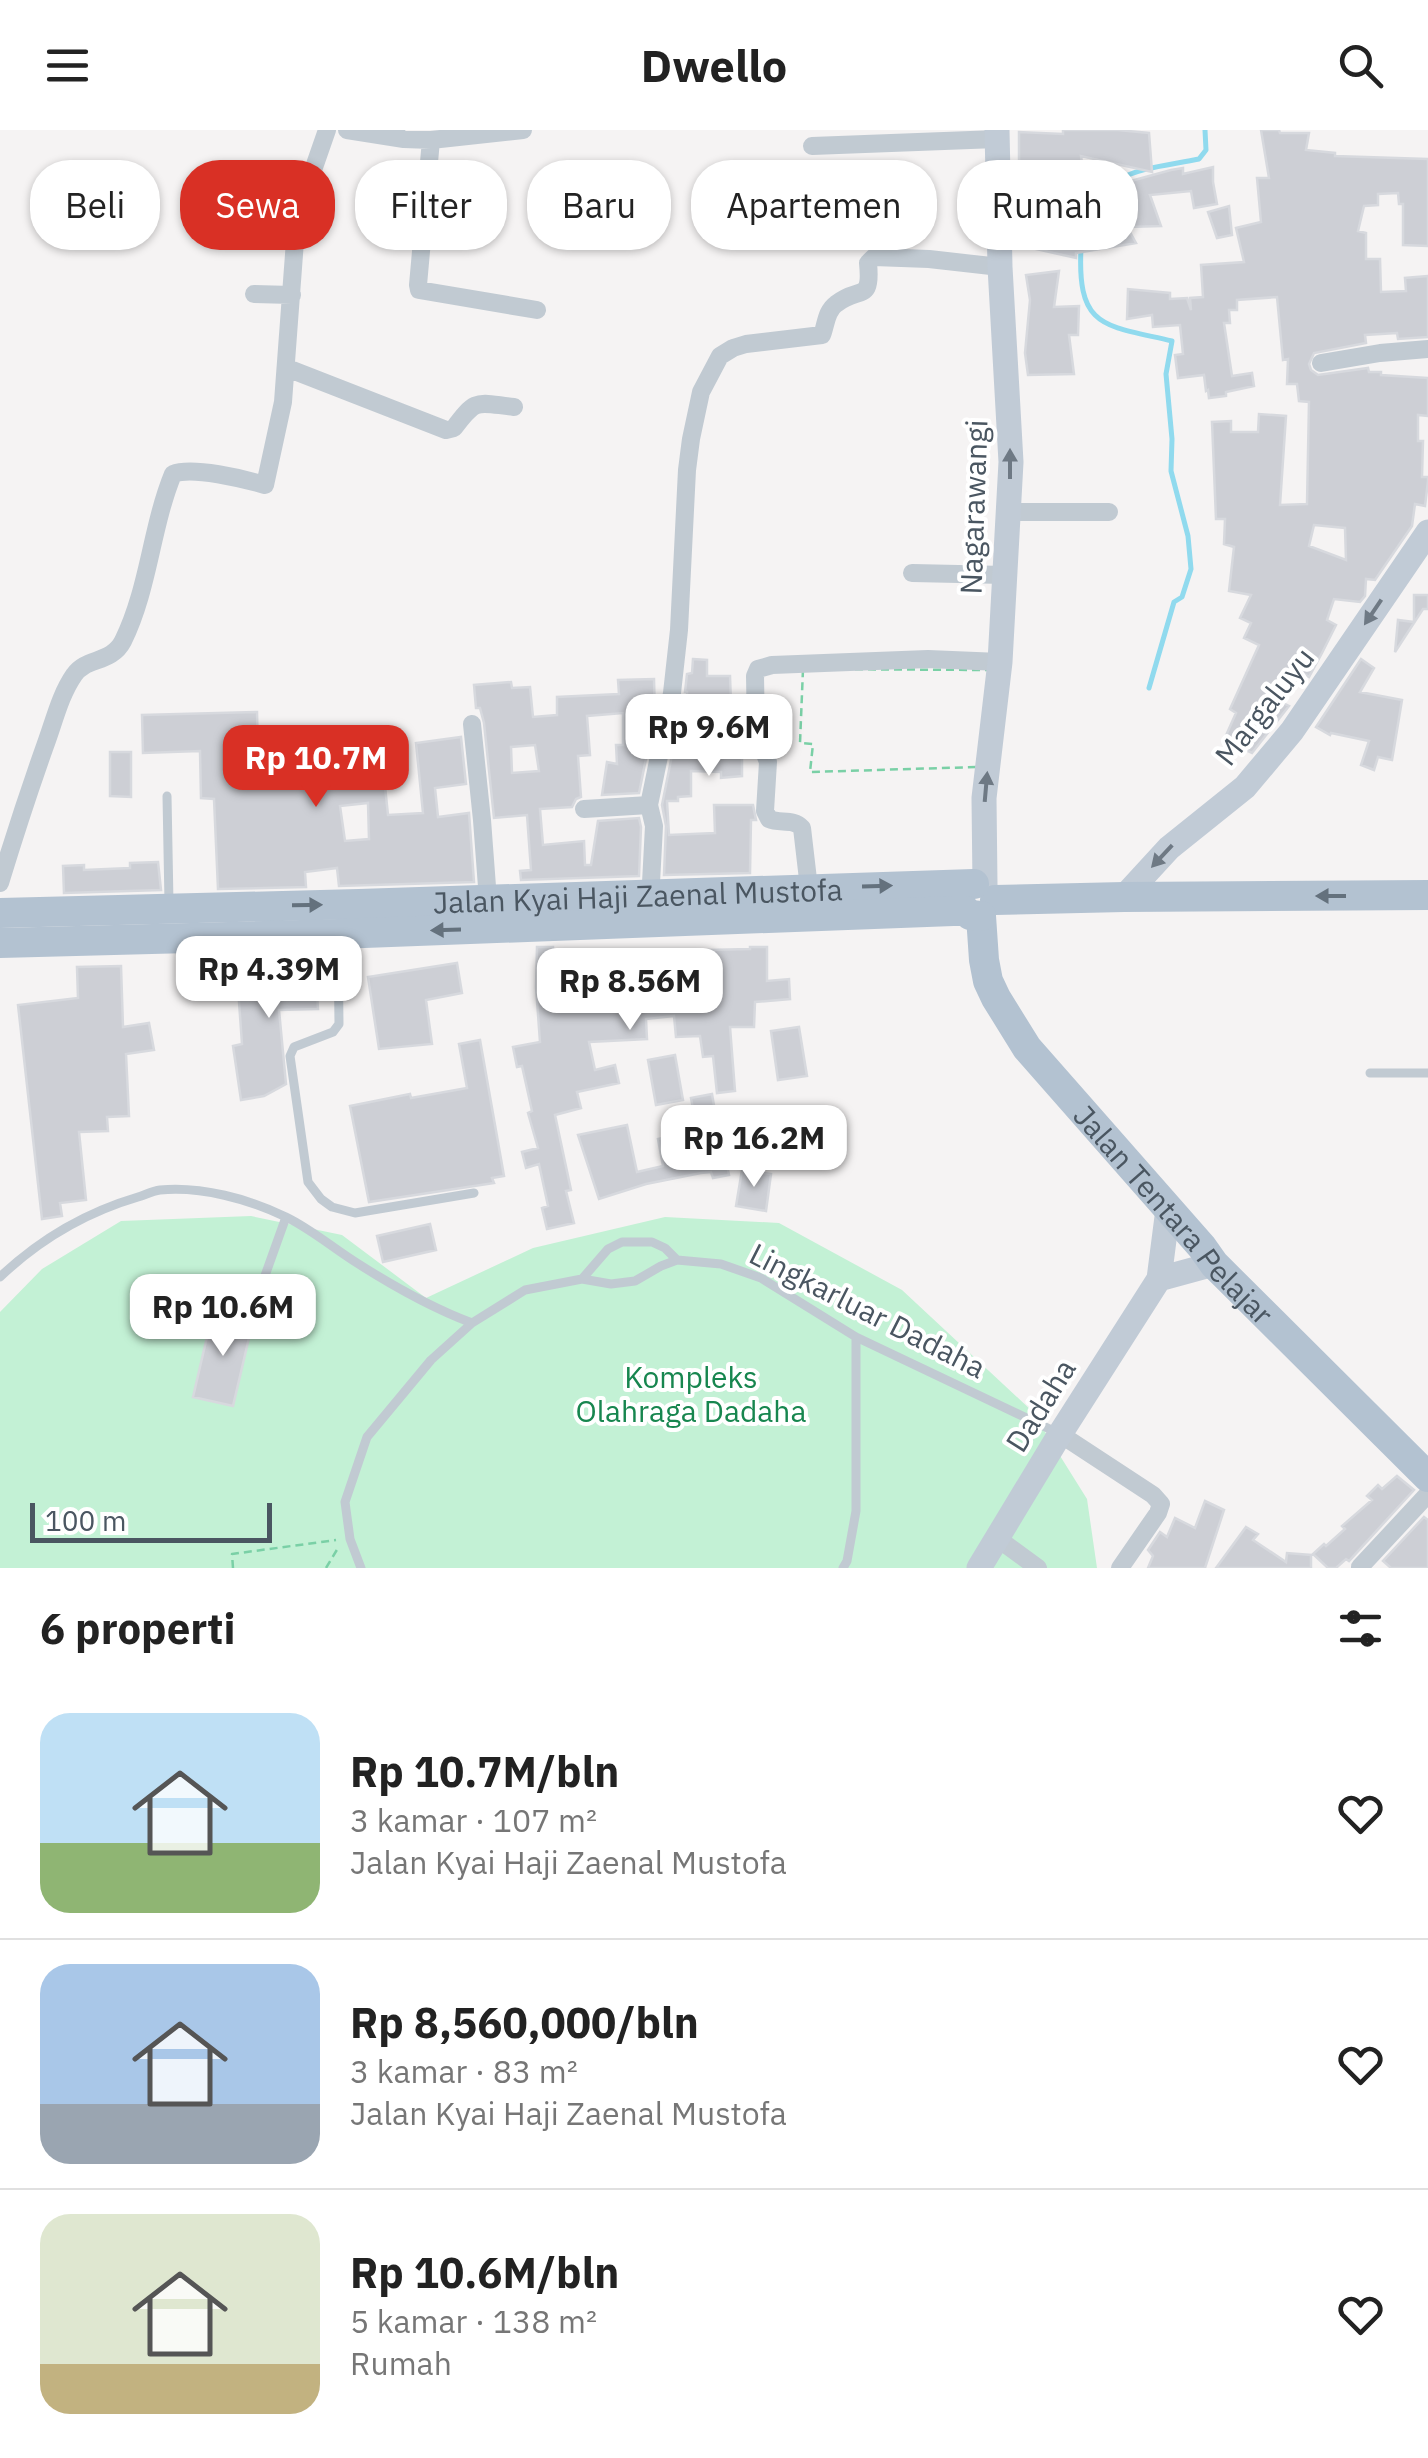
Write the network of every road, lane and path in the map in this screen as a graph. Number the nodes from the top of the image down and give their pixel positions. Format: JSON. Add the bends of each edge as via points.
{"nodes":[{"id":1,"x":327,"y":130,"type":"edge"},
{"id":2,"x":347,"y":130,"type":"edge"},
{"id":3,"x":523,"y":130,"type":"edge"},
{"id":4,"x":997,"y":134,"type":"edge"},
{"id":5,"x":431,"y":140,"type":"junction"},
{"id":6,"x":812,"y":146,"type":"dead end"},
{"id":7,"x":317,"y":160,"type":"edge"},
{"id":8,"x":295,"y":250,"type":"edge"},
{"id":9,"x":1000,"y":268,"type":"junction"},
{"id":10,"x":254,"y":294,"type":"dead end"},
{"id":11,"x":292,"y":295,"type":"junction"},
{"id":12,"x":537,"y":310,"type":"dead end"},
{"id":13,"x":1428,"y":350,"type":"edge"},
{"id":14,"x":1321,"y":363,"type":"dead end"},
{"id":15,"x":286,"y":368,"type":"junction"},
{"id":16,"x":514,"y":406,"type":"dead end"},
{"id":17,"x":1008,"y":512,"type":"junction"},
{"id":18,"x":1109,"y":512,"type":"dead end"},
{"id":19,"x":1428,"y":532,"type":"edge"},
{"id":20,"x":912,"y":573,"type":"dead end"},
{"id":21,"x":1005,"y":575,"type":"junction"},
{"id":22,"x":1000,"y":662,"type":"junction"},
{"id":23,"x":804,"y":668,"type":"joint"},
{"id":24,"x":472,"y":724,"type":"dead end"},
{"id":25,"x":167,"y":796,"type":"dead end"},
{"id":26,"x":650,"y":805,"type":"junction"},
{"id":27,"x":584,"y":809,"type":"dead end"},
{"id":28,"x":0,"y":883,"type":"edge"},
{"id":29,"x":809,"y":888,"type":"junction"},
{"id":30,"x":1428,"y":895,"type":"edge"},
{"id":31,"x":1124,"y":896,"type":"junction"},
{"id":32,"x":980,"y":899,"type":"junction"},
{"id":33,"x":488,"y":900,"type":"junction"},
{"id":34,"x":169,"y":908,"type":"junction"},
{"id":35,"x":650,"y":908,"type":"junction"},
{"id":36,"x":69,"y":910,"type":"junction"},
{"id":37,"x":0,"y":913,"type":"edge"},
{"id":38,"x":352,"y":924,"type":"junction"},
{"id":39,"x":66,"y":941,"type":"junction"},
{"id":40,"x":0,"y":943,"type":"edge"},
{"id":41,"x":1370,"y":1073,"type":"dead end"},
{"id":42,"x":1428,"y":1073,"type":"edge"},
{"id":43,"x":474,"y":1193,"type":"dead end"},
{"id":44,"x":1168,"y":1209,"type":"junction"},
{"id":45,"x":286,"y":1217,"type":"junction"},
{"id":46,"x":677,"y":1260,"type":"junction"},
{"id":47,"x":1214,"y":1264,"type":"junction"},
{"id":48,"x":0,"y":1277,"type":"edge"},
{"id":49,"x":582,"y":1279,"type":"junction"},
{"id":50,"x":1160,"y":1279,"type":"junction"},
{"id":51,"x":258,"y":1298,"type":"dead end"},
{"id":52,"x":472,"y":1323,"type":"junction"},
{"id":53,"x":856,"y":1337,"type":"junction"},
{"id":54,"x":1060,"y":1434,"type":"junction"},
{"id":55,"x":1428,"y":1477,"type":"edge"},
{"id":56,"x":1428,"y":1494,"type":"edge"},
{"id":57,"x":997,"y":1538,"type":"junction"},
{"id":58,"x":1360,"y":1567,"type":"edge"},
{"id":59,"x":233,"y":1568,"type":"edge"},
{"id":60,"x":326,"y":1568,"type":"edge"},
{"id":61,"x":360,"y":1568,"type":"edge"},
{"id":62,"x":844,"y":1568,"type":"edge"},
{"id":63,"x":979,"y":1568,"type":"edge"},
{"id":64,"x":1038,"y":1568,"type":"edge"},
{"id":65,"x":1120,"y":1568,"type":"edge"}],
"edges":[{"from":1,"to":7,"type":"street"},
{"from":2,"to":5,"type":"street"},
{"from":3,"to":5,"type":"street"},
{"from":4,"to":6,"type":"street"},
{"from":4,"to":9,"type":"street","name":"Nagarawangi"},
{"from":5,"to":12,"type":"street","via":[[419,290]]},
{"from":8,"to":11,"type":"street"},
{"from":17,"to":9,"type":"street","name":"Nagarawangi","one_way":true,"via":[[1012,462]]},
{"from":9,"to":26,"type":"street","via":[[874,258],[867,289],[837,303],[822,335],[740,345],[713,366],[690,439],[680,630]]},
{"from":10,"to":11,"type":"street"},
{"from":11,"to":15,"type":"street"},
{"from":13,"to":14,"type":"street"},
{"from":15,"to":16,"type":"street","via":[[446,430],[475,404]]},
{"from":15,"to":28,"type":"street","via":[[265,485],[183,470],[172,474],[124,639],[114,654],[74,675]]},
{"from":17,"to":18,"type":"street"},
{"from":17,"to":21,"type":"street","name":"Nagarawangi"},
{"from":19,"to":31,"type":"street","name":"Margaluyu","one_way":true,"via":[[1268,761]]},
{"from":20,"to":21,"type":"street"},
{"from":21,"to":22,"type":"street","name":"Nagarawangi"},
{"from":22,"to":29,"type":"street","via":[[902,659],[758,669],[756,731],[768,762],[765,811],[775,822],[802,828]]},
{"from":32,"to":22,"type":"street","name":"Nagarawangi","one_way":true},
{"from":23,"to":23,"type":"path","via":[[800,743],[813,744],[810,772],[977,767],[990,670]]},
{"from":24,"to":33,"type":"street"},
{"from":25,"to":34,"type":"lane"},
{"from":26,"to":27,"type":"street"},
{"from":26,"to":35,"type":"street"},
{"from":29,"to":32,"type":"main road","name":"Jalan Kyai Haji Zaenal Mustofa","one_way":true},
{"from":29,"to":35,"type":"main road","name":"Jalan Kyai Haji Zaenal Mustofa"},
{"from":30,"to":31,"type":"main road","name":"Jalan Kyai Haji Zaenal Mustofa","one_way":true},
{"from":31,"to":32,"type":"main road","name":"Jalan Kyai Haji Zaenal Mustofa"},
{"from":32,"to":35,"type":"main road","name":"Jalan Kyai Haji Zaenal Mustofa"},
{"from":32,"to":44,"type":"main road","name":"Jalan Tentara Pelajar","via":[[984,960],[996,998],[1027,1048]]},
{"from":33,"to":35,"type":"main road","name":"Jalan Kyai Haji Zaenal Mustofa"},
{"from":33,"to":38,"type":"main road","name":"Jalan Kyai Haji Zaenal Mustofa"},
{"from":34,"to":36,"type":"main road","name":"Jalan Kyai Haji Zaenal Mustofa"},
{"from":34,"to":38,"type":"main road","name":"Jalan Kyai Haji Zaenal Mustofa","one_way":true},
{"from":35,"to":38,"type":"main road","name":"Jalan Kyai Haji Zaenal Mustofa","one_way":true},
{"from":36,"to":37,"type":"main road","name":"Jalan Kyai Haji Zaenal Mustofa"},
{"from":36,"to":39,"type":"main road"},
{"from":38,"to":39,"type":"main road","name":"Jalan Kyai Haji Zaenal Mustofa"},
{"from":38,"to":43,"type":"lane","via":[[339,1024],[294,1047],[290,1056],[308,1182],[332,1207],[355,1213]]},
{"from":39,"to":40,"type":"main road","name":"Jalan Kyai Haji Zaenal Mustofa"},
{"from":41,"to":42,"type":"lane"},
{"from":44,"to":47,"type":"main road","name":"Jalan Tentara Pelajar"},
{"from":44,"to":50,"type":"street","name":"Dadaha"},
{"from":45,"to":48,"type":"lane","via":[[236,1199],[158,1190],[96,1211]]},
{"from":45,"to":51,"type":"lane"},
{"from":45,"to":52,"type":"lane","via":[[358,1264]]},
{"from":46,"to":49,"type":"lane","via":[[635,1281]]},
{"from":46,"to":49,"type":"lane","name":"Lingkarluar Dadaha","via":[[652,1242],[622,1242]]},
{"from":46,"to":53,"type":"lane","name":"Lingkarluar Dadaha","via":[[720,1264],[761,1278]]},
{"from":47,"to":50,"type":"street"},
{"from":47,"to":55,"type":"main road","name":"Jalan Tentara Pelajar"},
{"from":49,"to":52,"type":"lane","via":[[525,1290]]},
{"from":50,"to":54,"type":"street","name":"Dadaha"},
{"from":52,"to":61,"type":"lane","via":[[367,1438],[345,1502]]},
{"from":53,"to":54,"type":"lane","name":"Lingkarluar Dadaha"},
{"from":53,"to":62,"type":"lane","via":[[856,1511]]},
{"from":54,"to":57,"type":"street","name":"Dadaha"},
{"from":54,"to":65,"type":"street","via":[[1161,1504]]},
{"from":56,"to":58,"type":"street"},
{"from":57,"to":63,"type":"street","name":"Dadaha"},
{"from":57,"to":64,"type":"street"},
{"from":59,"to":60,"type":"path","via":[[232,1554],[342,1540]]}]}
